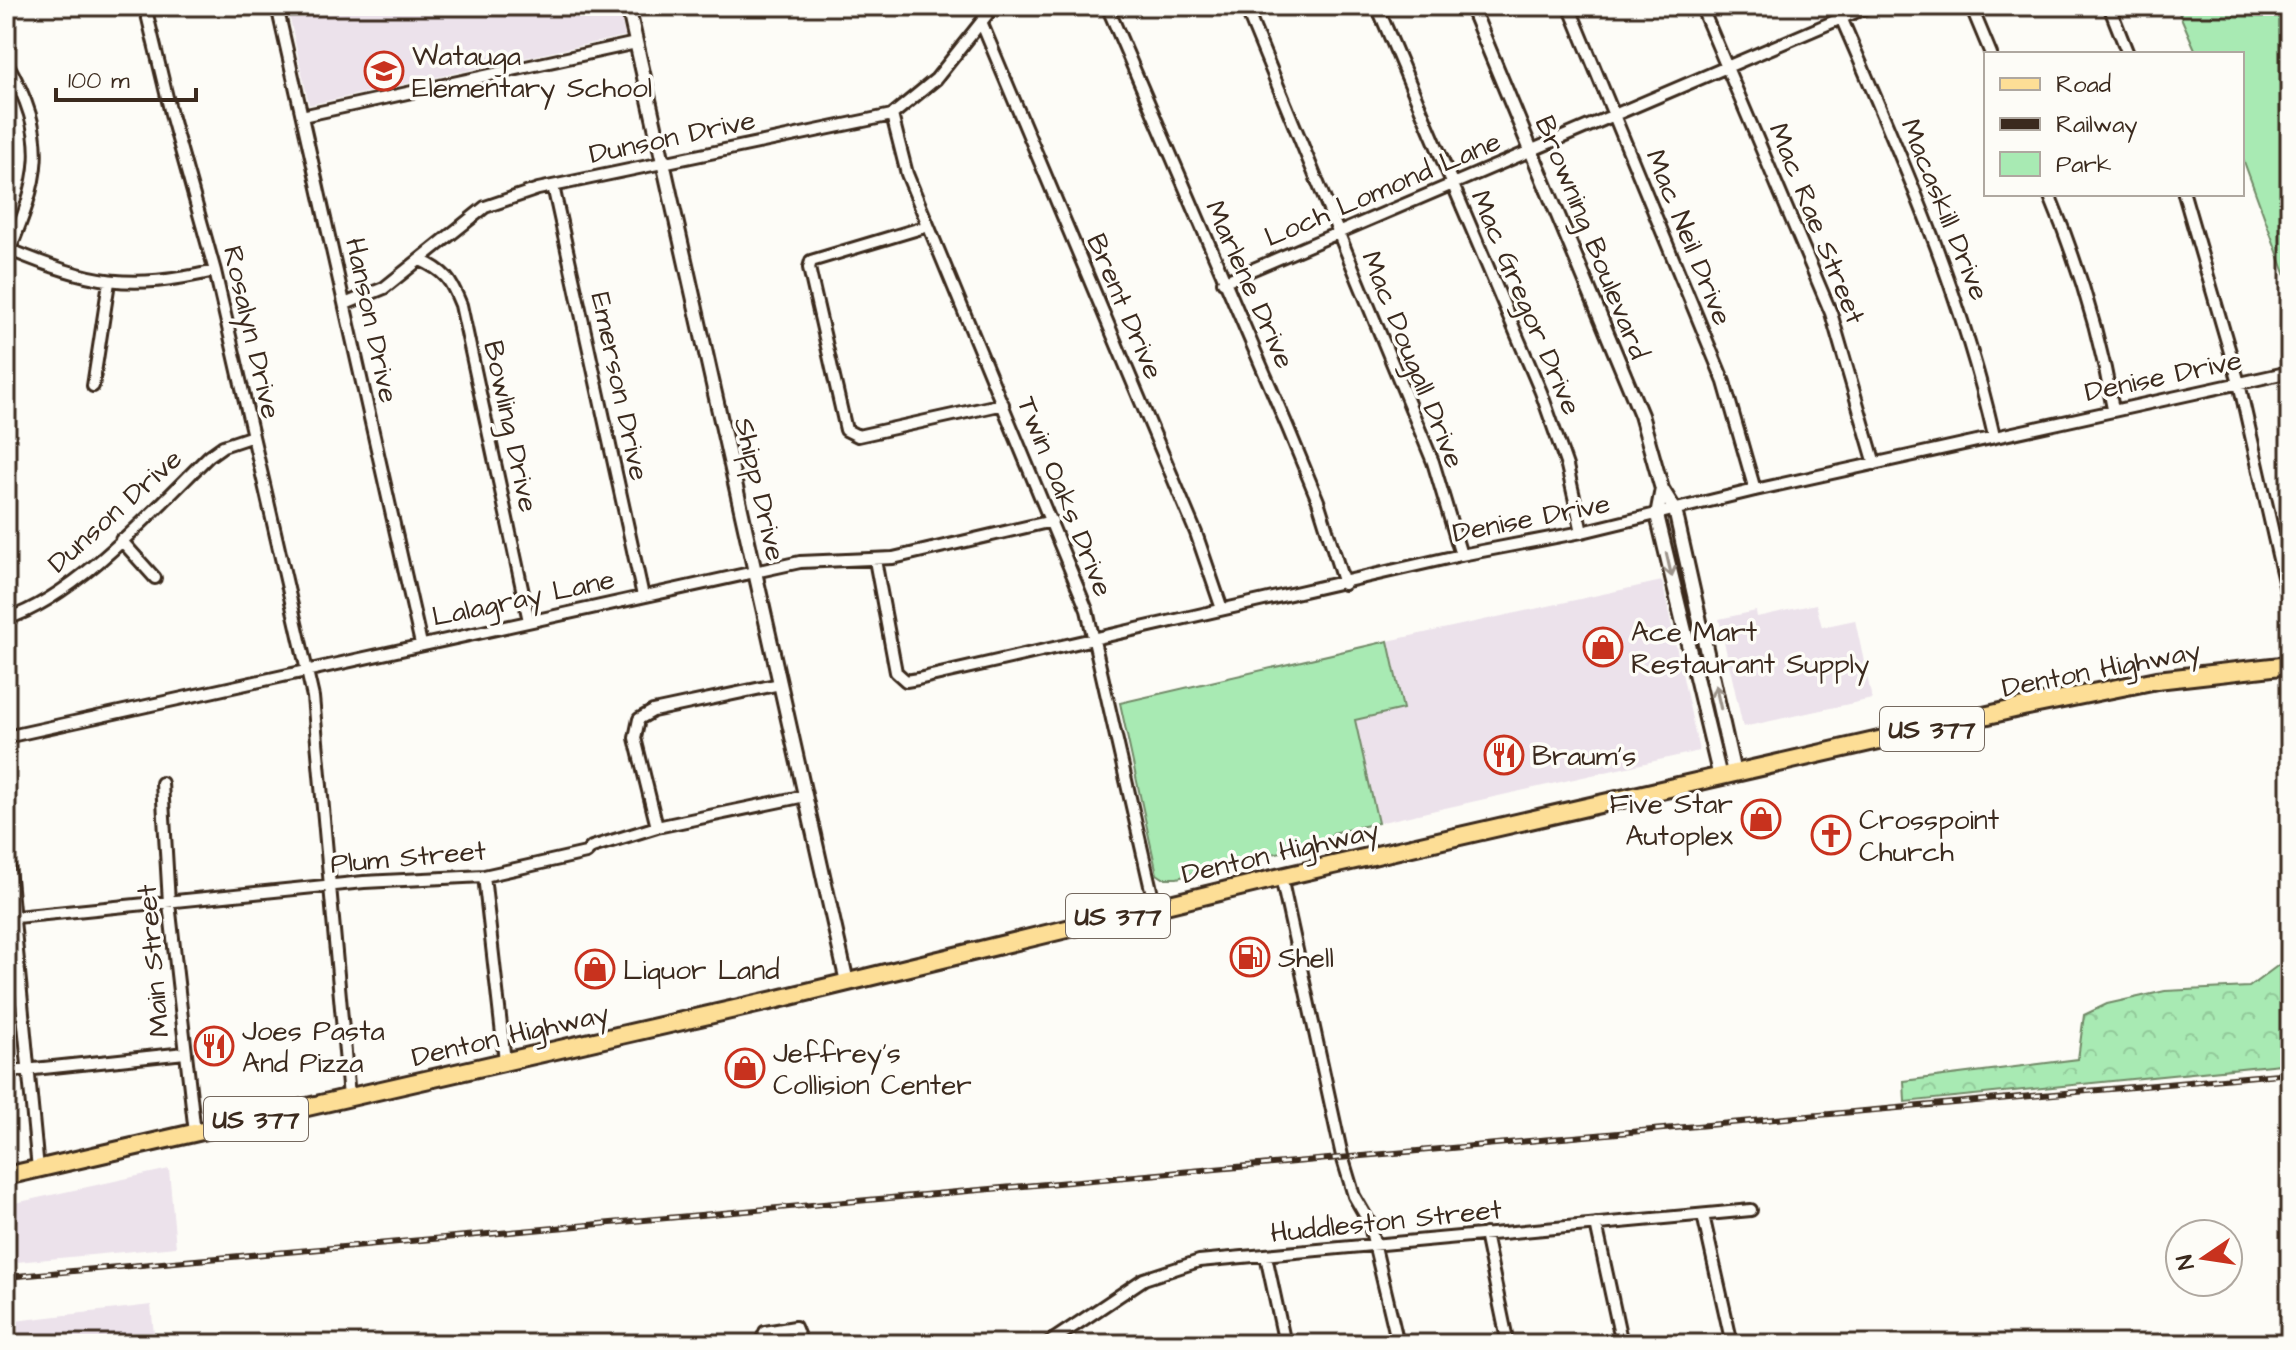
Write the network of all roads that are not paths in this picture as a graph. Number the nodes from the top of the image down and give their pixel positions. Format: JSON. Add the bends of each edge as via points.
{"nodes":[{"id":1,"x":145,"y":6,"type":"edge"},
{"id":2,"x":277,"y":6,"type":"edge"},
{"id":3,"x":628,"y":6,"type":"edge"},
{"id":4,"x":994,"y":6,"type":"edge"},
{"id":5,"x":1107,"y":6,"type":"edge"},
{"id":6,"x":1245,"y":6,"type":"edge"},
{"id":7,"x":1377,"y":6,"type":"edge"},
{"id":8,"x":1471,"y":6,"type":"edge"},
{"id":9,"x":1569,"y":6,"type":"edge"},
{"id":10,"x":1701,"y":6,"type":"edge"},
{"id":11,"x":1836,"y":6,"type":"edge"},
{"id":12,"x":1870,"y":6,"type":"edge"},
{"id":13,"x":1971,"y":6,"type":"edge"},
{"id":14,"x":2109,"y":6,"type":"edge"},
{"id":15,"x":1841,"y":18,"type":"junction"},
{"id":16,"x":982,"y":24,"type":"junction"},
{"id":17,"x":636,"y":43,"type":"junction"},
{"id":18,"x":1990,"y":52,"type":"edge"},
{"id":19,"x":2127,"y":52,"type":"edge"},
{"id":20,"x":6,"y":61,"type":"edge"},
{"id":21,"x":1727,"y":67,"type":"junction"},
{"id":22,"x":892,"y":115,"type":"junction"},
{"id":23,"x":1614,"y":115,"type":"junction"},
{"id":24,"x":302,"y":116,"type":"junction"},
{"id":25,"x":1532,"y":150,"type":"junction"},
{"id":26,"x":664,"y":164,"type":"junction"},
{"id":27,"x":1452,"y":184,"type":"junction"},
{"id":28,"x":553,"y":186,"type":"junction"},
{"id":29,"x":2050,"y":196,"type":"edge"},
{"id":30,"x":2185,"y":196,"type":"edge"},
{"id":31,"x":928,"y":226,"type":"junction"},
{"id":32,"x":1337,"y":233,"type":"junction"},
{"id":33,"x":8,"y":254,"type":"edge"},
{"id":34,"x":420,"y":260,"type":"junction"},
{"id":35,"x":215,"y":271,"type":"junction"},
{"id":36,"x":109,"y":282,"type":"junction"},
{"id":37,"x":1223,"y":282,"type":"junction"},
{"id":38,"x":345,"y":304,"type":"junction"},
{"id":39,"x":2290,"y":372,"type":"edge"},
{"id":40,"x":2239,"y":383,"type":"junction"},
{"id":41,"x":93,"y":386,"type":"dead end"},
{"id":42,"x":1003,"y":404,"type":"junction"},
{"id":43,"x":2113,"y":409,"type":"junction"},
{"id":44,"x":253,"y":436,"type":"junction"},
{"id":45,"x":1994,"y":436,"type":"junction"},
{"id":46,"x":1875,"y":464,"type":"junction"},
{"id":47,"x":1662,"y":489,"type":"junction"},
{"id":48,"x":1755,"y":490,"type":"junction"},
{"id":49,"x":1675,"y":510,"type":"junction"},
{"id":50,"x":1657,"y":515,"type":"junction"},
{"id":51,"x":1052,"y":521,"type":"junction"},
{"id":52,"x":1582,"y":532,"type":"junction"},
{"id":53,"x":121,"y":540,"type":"junction"},
{"id":54,"x":1461,"y":555,"type":"junction"},
{"id":55,"x":875,"y":560,"type":"junction"},
{"id":56,"x":755,"y":571,"type":"junction"},
{"id":57,"x":155,"y":578,"type":"dead end"},
{"id":58,"x":1344,"y":584,"type":"junction"},
{"id":59,"x":643,"y":596,"type":"junction"},
{"id":60,"x":2290,"y":608,"type":"edge"},
{"id":61,"x":1222,"y":609,"type":"junction"},
{"id":62,"x":6,"y":619,"type":"edge"},
{"id":63,"x":529,"y":621,"type":"junction"},
{"id":64,"x":1094,"y":638,"type":"junction"},
{"id":65,"x":421,"y":644,"type":"junction"},
{"id":66,"x":1708,"y":653,"type":"junction"},
{"id":67,"x":1691,"y":657,"type":"junction"},
{"id":68,"x":2290,"y":665,"type":"edge"},
{"id":69,"x":307,"y":671,"type":"junction"},
{"id":70,"x":780,"y":684,"type":"junction"},
{"id":71,"x":6,"y":737,"type":"edge"},
{"id":72,"x":1727,"y":775,"type":"junction"},
{"id":73,"x":162,"y":783,"type":"dead end"},
{"id":74,"x":805,"y":796,"type":"junction"},
{"id":75,"x":657,"y":827,"type":"junction"},
{"id":76,"x":6,"y":837,"type":"edge"},
{"id":77,"x":484,"y":876,"type":"junction"},
{"id":78,"x":1281,"y":877,"type":"junction"},
{"id":79,"x":330,"y":886,"type":"junction"},
{"id":80,"x":169,"y":903,"type":"junction"},
{"id":81,"x":1155,"y":907,"type":"junction"},
{"id":82,"x":9,"y":917,"type":"edge"},
{"id":83,"x":847,"y":982,"type":"junction"},
{"id":84,"x":185,"y":1053,"type":"junction"},
{"id":85,"x":505,"y":1061,"type":"junction"},
{"id":86,"x":27,"y":1069,"type":"junction"},
{"id":87,"x":6,"y":1072,"type":"edge"},
{"id":88,"x":349,"y":1097,"type":"junction"},
{"id":89,"x":195,"y":1133,"type":"junction"},
{"id":90,"x":38,"y":1169,"type":"junction"},
{"id":91,"x":6,"y":1176,"type":"edge"},
{"id":92,"x":1751,"y":1210,"type":"dead end"},
{"id":93,"x":1703,"y":1215,"type":"junction"},
{"id":94,"x":1596,"y":1224,"type":"junction"},
{"id":95,"x":1485,"y":1234,"type":"junction"},
{"id":96,"x":1375,"y":1246,"type":"junction"},
{"id":97,"x":1266,"y":1256,"type":"junction"},
{"id":98,"x":760,"y":1344,"type":"edge"},
{"id":99,"x":802,"y":1344,"type":"edge"},
{"id":100,"x":1047,"y":1344,"type":"edge"},
{"id":101,"x":1285,"y":1344,"type":"edge"},
{"id":102,"x":1398,"y":1344,"type":"edge"},
{"id":103,"x":1508,"y":1344,"type":"edge"},
{"id":104,"x":1622,"y":1344,"type":"edge"},
{"id":105,"x":1732,"y":1344,"type":"edge"}],
"edges":[{"from":1,"to":35,"type":"street","name":"Rosalyn Drive"},
{"from":2,"to":24,"type":"street","name":"Hanson Drive"},
{"from":3,"to":17,"type":"street","name":"Shipp Drive"},
{"from":4,"to":16,"type":"street","name":"Dunson Drive"},
{"from":5,"to":37,"type":"street","name":"Marlene Drive"},
{"from":6,"to":32,"type":"street","name":"Mac Dougall Drive"},
{"from":7,"to":27,"type":"street","name":"Mac Gregor Drive"},
{"from":8,"to":25,"type":"street","name":"Browning Boulevard"},
{"from":9,"to":23,"type":"street","name":"Mac Neil Drive"},
{"from":10,"to":21,"type":"street","name":"Mac Rae Street"},
{"from":11,"to":15,"type":"street","name":"Macaskill Drive"},
{"from":12,"to":15,"type":"street","name":"Loch Lomond Lane"},
{"from":13,"to":18,"type":"street"},
{"from":14,"to":19,"type":"street"},
{"from":15,"to":21,"type":"street","name":"Loch Lomond Lane"},
{"from":15,"to":45,"type":"street","name":"Macaskill Drive","via":[[1953,286]]},
{"from":16,"to":22,"type":"street","name":"Dunson Drive","via":[[936,79]]},
{"from":16,"to":61,"type":"street","name":"Brent Drive","via":[[1196,533]]},
{"from":17,"to":24,"type":"street"},
{"from":17,"to":26,"type":"street","name":"Shipp Drive"},
{"from":20,"to":33,"type":"street","via":[[33,116],[37,138],[32,192]]},
{"from":21,"to":23,"type":"street","name":"Loch Lomond Lane"},
{"from":21,"to":46,"type":"street","name":"Mac Rae Street","via":[[1831,313]]},
{"from":22,"to":26,"type":"street","name":"Dunson Drive"},
{"from":22,"to":31,"type":"street","name":"Twin Oaks Drive"},
{"from":23,"to":25,"type":"street","name":"Loch Lomond Lane"},
{"from":23,"to":48,"type":"street","name":"Mac Neil Drive","via":[[1730,396]]},
{"from":24,"to":38,"type":"street","name":"Hanson Drive"},
{"from":25,"to":27,"type":"street","name":"Loch Lomond Lane"},
{"from":25,"to":47,"type":"street","name":"Browning Boulevard","via":[[1641,415]]},
{"from":26,"to":28,"type":"street","name":"Dunson Drive"},
{"from":26,"to":56,"type":"street","name":"Shipp Drive"},
{"from":27,"to":32,"type":"street","name":"Loch Lomond Lane"},
{"from":27,"to":52,"type":"street","name":"Mac Gregor Drive","via":[[1551,416]]},
{"from":28,"to":34,"type":"street","name":"Dunson Drive","via":[[485,207]]},
{"from":28,"to":59,"type":"street","name":"Emerson Drive"},
{"from":29,"to":43,"type":"street","via":[[2104,355]]},
{"from":30,"to":40,"type":"street"},
{"from":31,"to":42,"type":"street","name":"Twin Oaks Drive"},
{"from":31,"to":42,"type":"street","via":[[811,261],[846,430],[858,436]]},
{"from":32,"to":37,"type":"street","name":"Loch Lomond Lane"},
{"from":32,"to":54,"type":"street","name":"Mac Dougall Drive","via":[[1433,462]]},
{"from":33,"to":36,"type":"street"},
{"from":34,"to":38,"type":"street","name":"Dunson Drive","via":[[384,288]]},
{"from":34,"to":63,"type":"street","name":"Bowling Drive","via":[[449,277],[461,305]]},
{"from":35,"to":36,"type":"street","via":[[169,282]]},
{"from":35,"to":44,"type":"street","name":"Rosalyn Drive"},
{"from":36,"to":41,"type":"street"},
{"from":37,"to":58,"type":"street","name":"Marlene Drive","via":[[1294,442]]},
{"from":38,"to":65,"type":"street","name":"Hanson Drive"},
{"from":39,"to":40,"type":"street","name":"Denise Drive"},
{"from":40,"to":43,"type":"street","name":"Denise Drive"},
{"from":40,"to":60,"type":"street"},
{"from":42,"to":51,"type":"street","name":"Twin Oaks Drive"},
{"from":43,"to":45,"type":"street","name":"Denise Drive"},
{"from":44,"to":53,"type":"street","name":"Dunson Drive","via":[[209,456]]},
{"from":44,"to":69,"type":"street","name":"Rosalyn Drive"},
{"from":45,"to":46,"type":"street","name":"Denise Drive"},
{"from":46,"to":48,"type":"street","name":"Denise Drive"},
{"from":47,"to":49,"type":"street","name":"Browning Boulevard"},
{"from":47,"to":50,"type":"street","name":"Browning Boulevard"},
{"from":48,"to":49,"type":"street","name":"Denise Drive"},
{"from":49,"to":50,"type":"street","name":"Denise Drive"},
{"from":49,"to":66,"type":"street","name":"Browning Boulevard"},
{"from":50,"to":52,"type":"street","name":"Denise Drive"},
{"from":50,"to":67,"type":"street","name":"Browning Boulevard","one_way":true},
{"from":51,"to":55,"type":"street","name":"Lalagray Lane"},
{"from":51,"to":64,"type":"street","name":"Twin Oaks Drive"},
{"from":52,"to":54,"type":"street","name":"Denise Drive"},
{"from":53,"to":57,"type":"street"},
{"from":53,"to":62,"type":"street","name":"Dunson Drive","via":[[53,598]]},
{"from":54,"to":58,"type":"street","name":"Denise Drive"},
{"from":55,"to":56,"type":"street","name":"Lalagray Lane","via":[[819,560]]},
{"from":55,"to":64,"type":"street","name":"Denise Drive","via":[[896,672],[906,681]]},
{"from":56,"to":59,"type":"street","name":"Lalagray Lane"},
{"from":56,"to":70,"type":"street","name":"Shipp Drive"},
{"from":58,"to":61,"type":"street","name":"Denise Drive"},
{"from":59,"to":63,"type":"street","name":"Lalagray Lane"},
{"from":61,"to":64,"type":"street","name":"Denise Drive"},
{"from":63,"to":65,"type":"street","name":"Lalagray Lane"},
{"from":64,"to":81,"type":"street","name":"Twin Oaks Drive"},
{"from":65,"to":69,"type":"street","name":"Lalagray Lane"},
{"from":66,"to":67,"type":"street"},
{"from":72,"to":66,"type":"street","name":"Browning Boulevard","one_way":true},
{"from":67,"to":72,"type":"street","name":"Browning Boulevard"},
{"from":68,"to":72,"type":"main road","name":"Denton Highway","number":"US 377","via":[[2122,686]]},
{"from":69,"to":71,"type":"street","name":"Lalagray Lane"},
{"from":69,"to":79,"type":"street","name":"Rosalyn Drive"},
{"from":70,"to":74,"type":"street","name":"Shipp Drive"},
{"from":70,"to":75,"type":"street","via":[[653,711],[639,719],[635,738]]},
{"from":72,"to":78,"type":"main road","name":"Denton Highway","number":"US 377"},
{"from":73,"to":80,"type":"street","name":"Main Street"},
{"from":74,"to":75,"type":"street","name":"Plum Street"},
{"from":74,"to":83,"type":"street","name":"Shipp Drive"},
{"from":75,"to":77,"type":"street","name":"Plum Street","via":[[586,853]]},
{"from":76,"to":82,"type":"street"},
{"from":77,"to":79,"type":"street","name":"Plum Street"},
{"from":77,"to":85,"type":"street"},
{"from":78,"to":81,"type":"main road","name":"Denton Highway","number":"US 377"},
{"from":78,"to":96,"type":"street","via":[[1342,1156]]},
{"from":79,"to":80,"type":"street","name":"Plum Street"},
{"from":79,"to":88,"type":"street","name":"Rosalyn Drive"},
{"from":80,"to":82,"type":"street","name":"Plum Street"},
{"from":80,"to":84,"type":"street","name":"Main Street"},
{"from":81,"to":83,"type":"main road","name":"Denton Highway","number":"US 377"},
{"from":82,"to":86,"type":"street"},
{"from":83,"to":85,"type":"main road","name":"Denton Highway","number":"US 377"},
{"from":84,"to":86,"type":"street"},
{"from":84,"to":89,"type":"street","name":"Main Street"},
{"from":85,"to":88,"type":"main road","name":"Denton Highway","number":"US 377"},
{"from":86,"to":87,"type":"street"},
{"from":86,"to":90,"type":"street"},
{"from":88,"to":89,"type":"main road","name":"Denton Highway","number":"US 377"},
{"from":89,"to":90,"type":"main road","name":"Denton Highway","number":"US 377"},
{"from":90,"to":91,"type":"main road","name":"Denton Highway","number":"US 377"},
{"from":92,"to":93,"type":"street","name":"Huddleston Street"},
{"from":93,"to":94,"type":"street","name":"Huddleston Street"},
{"from":93,"to":105,"type":"street"},
{"from":94,"to":95,"type":"street","name":"Huddleston Street"},
{"from":94,"to":104,"type":"street"},
{"from":95,"to":96,"type":"street","name":"Huddleston Street"},
{"from":95,"to":103,"type":"street"},
{"from":96,"to":97,"type":"street","name":"Huddleston Street"},
{"from":96,"to":102,"type":"street"},
{"from":97,"to":100,"type":"street","name":"Huddleston Street","via":[[1181,1264],[1126,1290]]},
{"from":97,"to":101,"type":"street"},
{"from":98,"to":99,"type":"street","via":[[765,1332],[787,1327],[795,1327]]}]}
